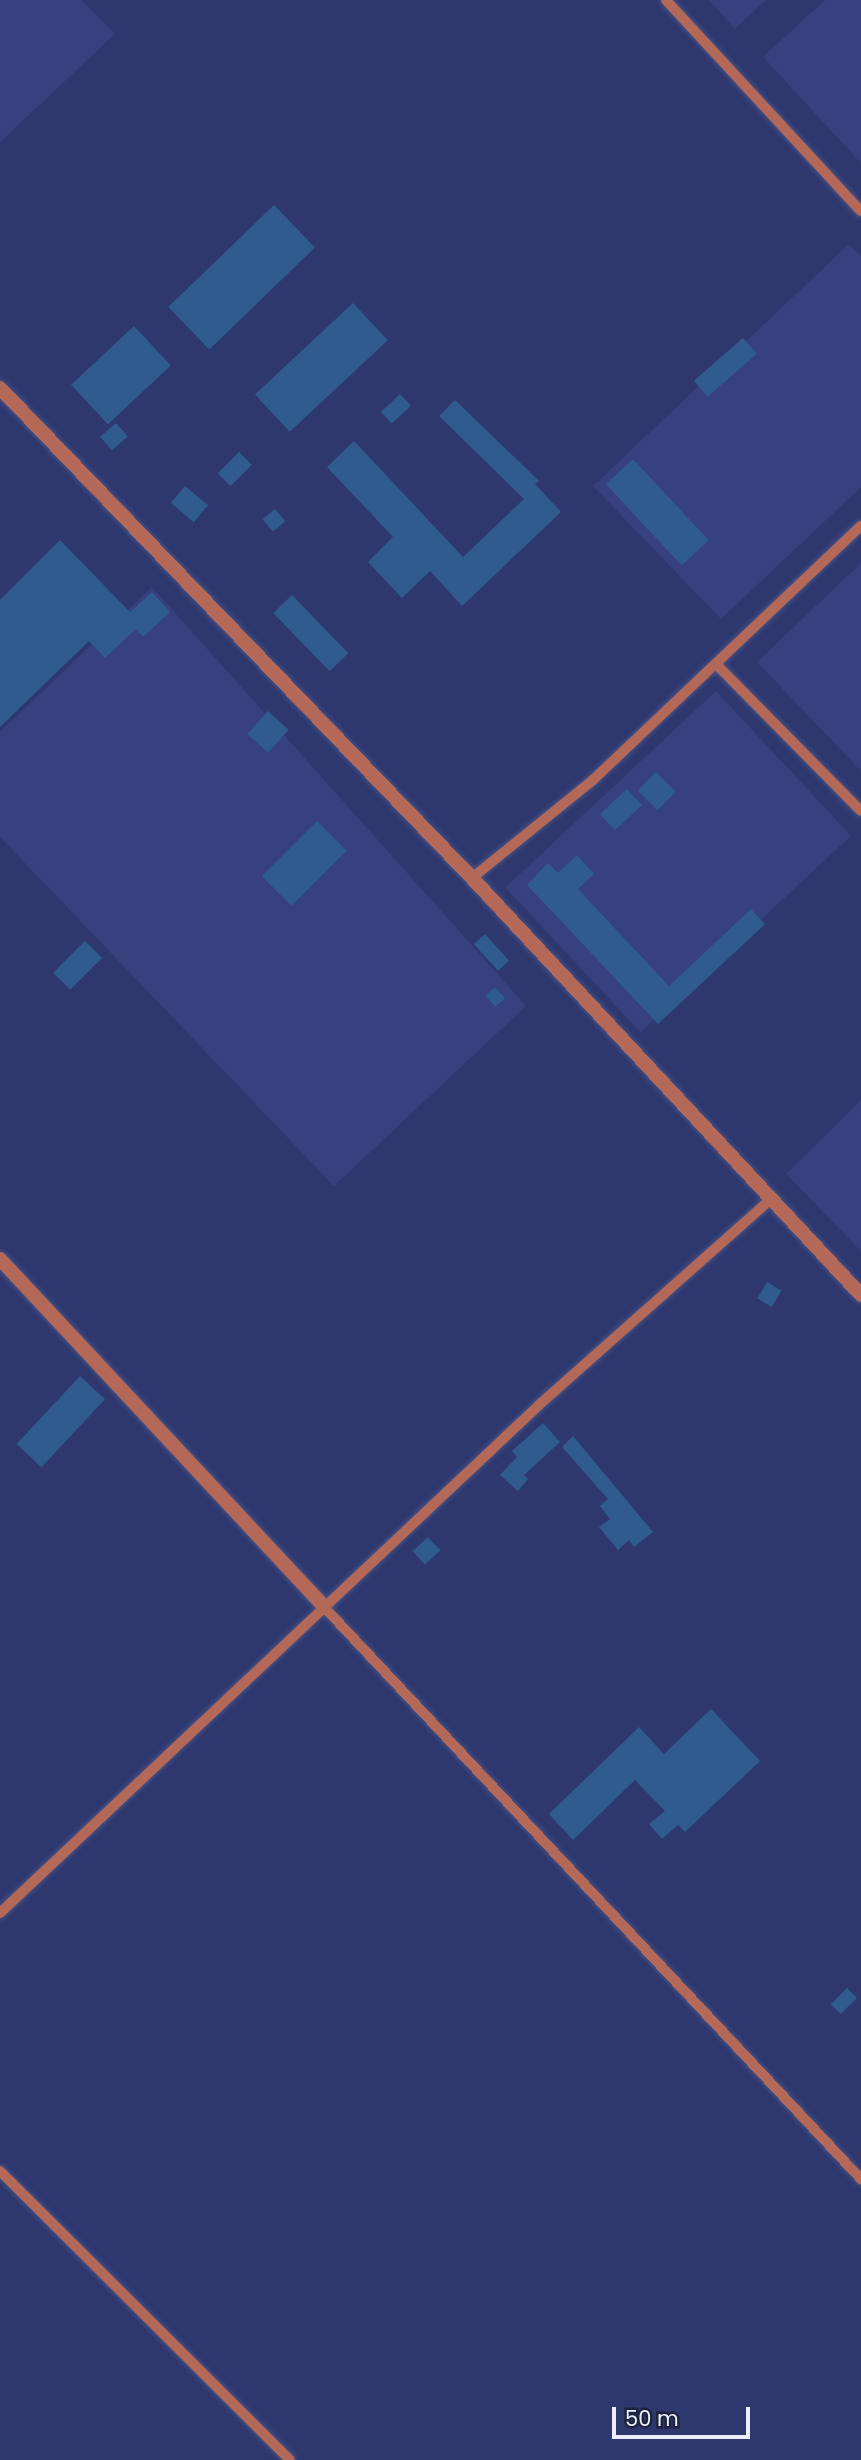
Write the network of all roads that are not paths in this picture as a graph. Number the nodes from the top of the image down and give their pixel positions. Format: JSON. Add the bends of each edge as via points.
{"nodes":[{"id":1,"x":666,"y":0,"type":"edge"},
{"id":2,"x":861,"y":211,"type":"edge"},
{"id":3,"x":0,"y":388,"type":"edge"},
{"id":4,"x":861,"y":526,"type":"edge"},
{"id":5,"x":716,"y":664,"type":"junction"},
{"id":6,"x":861,"y":811,"type":"edge"},
{"id":7,"x":472,"y":878,"type":"junction"},
{"id":8,"x":770,"y":1199,"type":"junction"},
{"id":9,"x":0,"y":1259,"type":"edge"},
{"id":10,"x":861,"y":1295,"type":"edge"},
{"id":11,"x":324,"y":1607,"type":"junction"},
{"id":12,"x":0,"y":1913,"type":"edge"},
{"id":13,"x":0,"y":2171,"type":"edge"},
{"id":14,"x":861,"y":2179,"type":"edge"},
{"id":15,"x":290,"y":2460,"type":"edge"}],
"edges":[{"from":1,"to":2,"type":"lane"},
{"from":3,"to":7,"type":"street"},
{"from":4,"to":5,"type":"lane"},
{"from":5,"to":6,"type":"lane"},
{"from":5,"to":7,"type":"lane","via":[[593,779]]},
{"from":7,"to":8,"type":"street"},
{"from":8,"to":10,"type":"street"},
{"from":8,"to":11,"type":"lane","via":[[539,1405]]},
{"from":9,"to":11,"type":"street"},
{"from":11,"to":12,"type":"lane"},
{"from":11,"to":14,"type":"lane"},
{"from":13,"to":15,"type":"lane"}]}
